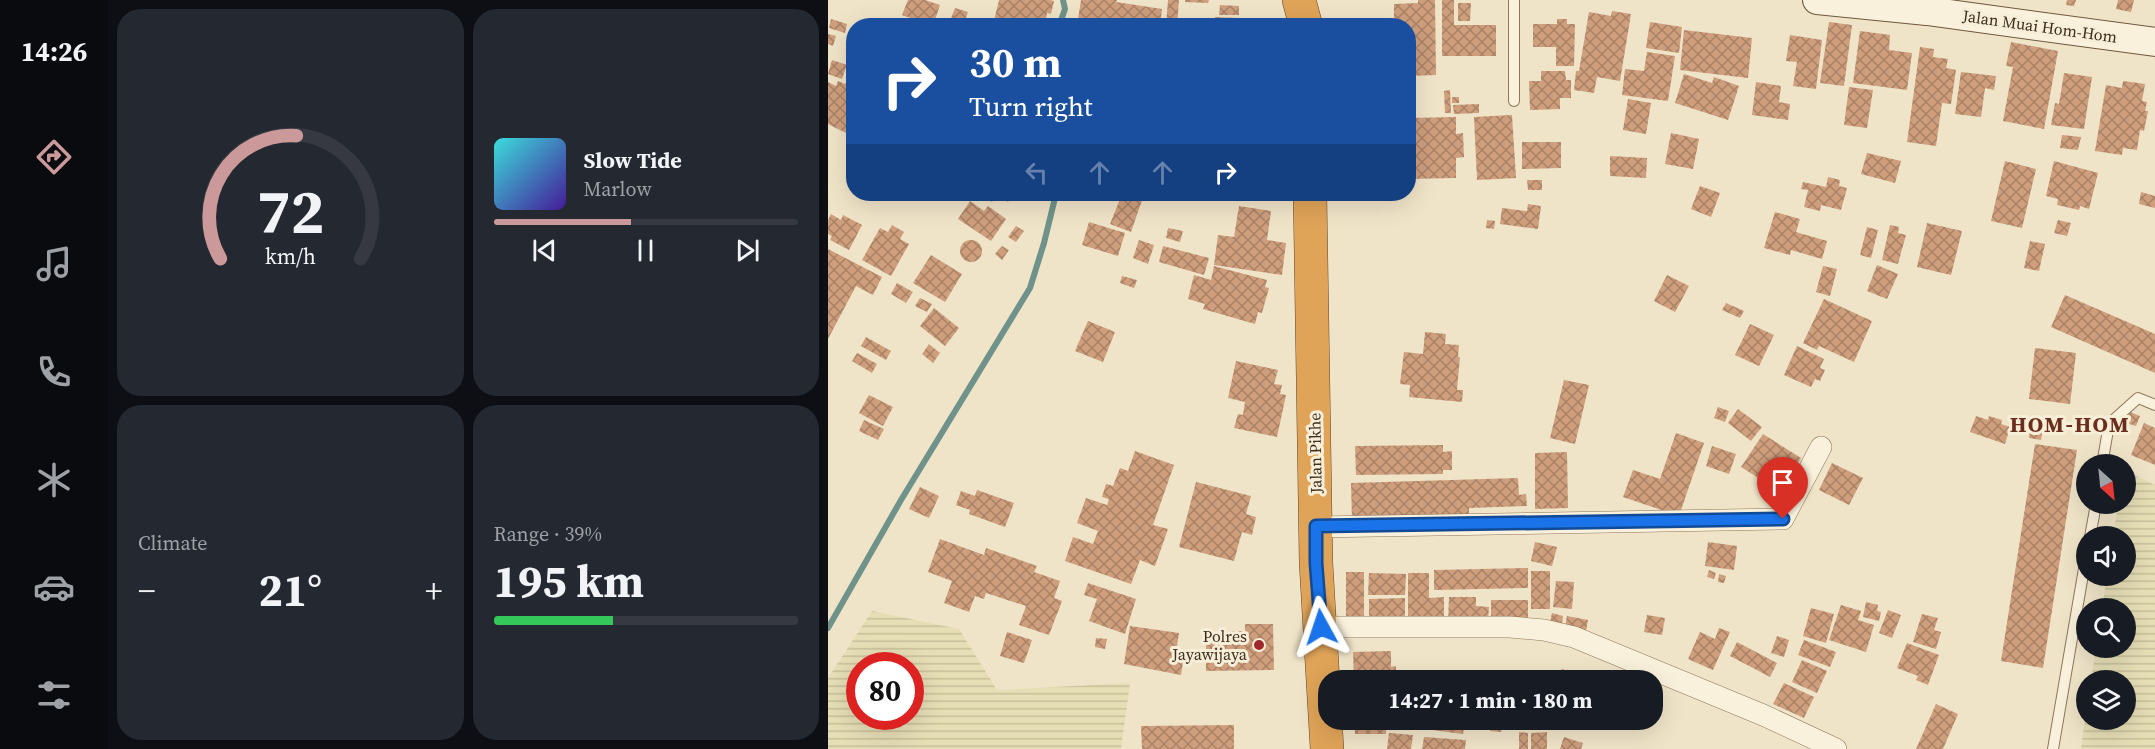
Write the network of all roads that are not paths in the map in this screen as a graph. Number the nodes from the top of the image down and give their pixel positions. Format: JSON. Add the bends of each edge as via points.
{"nodes":[{"id":1,"x":1299,"y":0,"type":"edge"},
{"id":2,"x":1514,"y":0,"type":"edge"},
{"id":3,"x":1817,"y":0,"type":"edge"},
{"id":4,"x":1304,"y":18,"type":"edge"},
{"id":5,"x":2155,"y":42,"type":"edge"},
{"id":6,"x":1514,"y":101,"type":"dead end"},
{"id":7,"x":1310,"y":201,"type":"edge"},
{"id":8,"x":2155,"y":405,"type":"edge"},
{"id":9,"x":1821,"y":447,"type":"dead end"},
{"id":10,"x":2104,"y":454,"type":"edge"},
{"id":11,"x":1316,"y":526,"type":"junction"},
{"id":12,"x":2081,"y":586,"type":"edge"},
{"id":13,"x":1321,"y":627,"type":"junction"},
{"id":14,"x":1327,"y":749,"type":"edge"},
{"id":15,"x":1836,"y":749,"type":"edge"},
{"id":16,"x":2054,"y":749,"type":"edge"}],
"edges":[{"from":1,"to":4,"type":"highway"},
{"from":2,"to":6,"type":"lane"},
{"from":3,"to":5,"type":"street","name":"Jalan Muai Hom-Hom"},
{"from":7,"to":11,"type":"highway","name":"Jalan Pikhe"},
{"from":8,"to":10,"type":"lane","via":[[2138,398],[2109,424]]},
{"from":9,"to":11,"type":"street","via":[[1783,519]]},
{"from":11,"to":13,"type":"highway","name":"Jalan Pikhe"},
{"from":12,"to":16,"type":"lane"},
{"from":13,"to":14,"type":"highway","name":"Jalan Pikhe"},
{"from":13,"to":15,"type":"street","via":[[1510,627],[1574,637]]}]}
